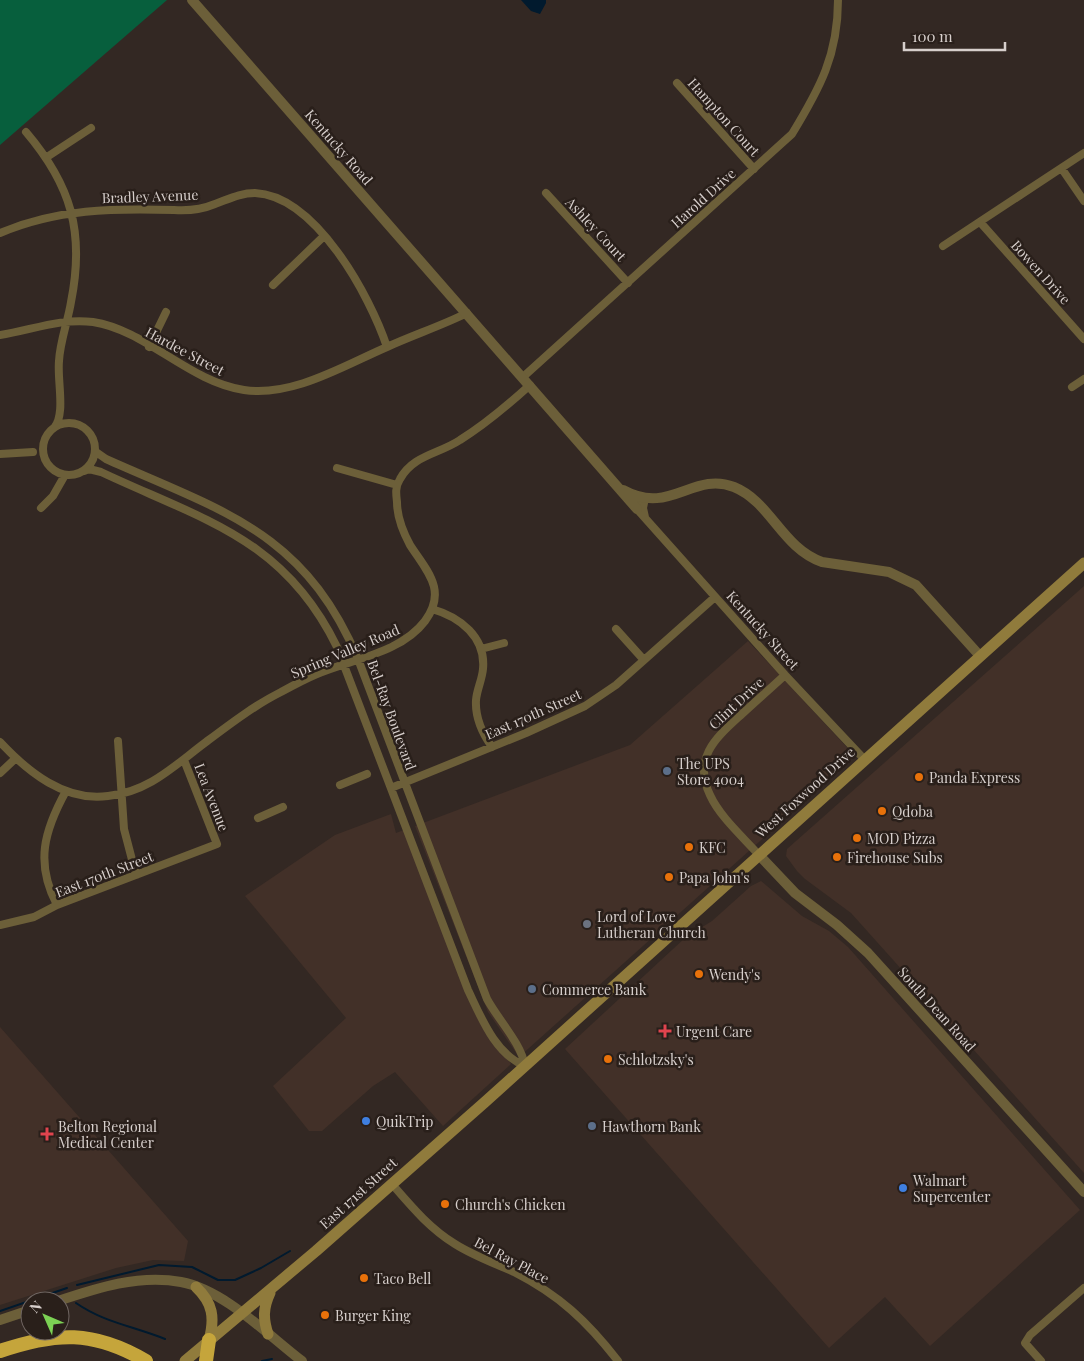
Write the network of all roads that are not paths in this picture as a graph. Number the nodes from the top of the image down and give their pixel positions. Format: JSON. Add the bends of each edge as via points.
{"nodes":[{"id":1,"x":192,"y":0,"type":"edge"},
{"id":2,"x":838,"y":0,"type":"edge"},
{"id":3,"x":677,"y":83,"type":"dead end"},
{"id":4,"x":92,"y":128,"type":"dead end"},
{"id":5,"x":26,"y":132,"type":"dead end"},
{"id":6,"x":1084,"y":153,"type":"edge"},
{"id":7,"x":47,"y":157,"type":"junction"},
{"id":8,"x":754,"y":169,"type":"junction"},
{"id":9,"x":1062,"y":169,"type":"junction"},
{"id":10,"x":546,"y":193,"type":"dead end"},
{"id":11,"x":1084,"y":201,"type":"edge"},
{"id":12,"x":71,"y":214,"type":"junction"},
{"id":13,"x":980,"y":222,"type":"junction"},
{"id":14,"x":0,"y":233,"type":"edge"},
{"id":15,"x":323,"y":236,"type":"junction"},
{"id":16,"x":943,"y":246,"type":"dead end"},
{"id":17,"x":628,"y":283,"type":"junction"},
{"id":18,"x":273,"y":285,"type":"dead end"},
{"id":19,"x":166,"y":312,"type":"dead end"},
{"id":20,"x":467,"y":313,"type":"junction"},
{"id":21,"x":67,"y":322,"type":"junction"},
{"id":22,"x":0,"y":335,"type":"edge"},
{"id":23,"x":1084,"y":338,"type":"edge"},
{"id":24,"x":150,"y":347,"type":"junction"},
{"id":25,"x":387,"y":347,"type":"junction"},
{"id":26,"x":523,"y":377,"type":"junction"},
{"id":27,"x":1084,"y":379,"type":"edge"},
{"id":28,"x":530,"y":385,"type":"junction"},
{"id":29,"x":1072,"y":387,"type":"dead end"},
{"id":30,"x":61,"y":413,"type":"junction"},
{"id":31,"x":77,"y":425,"type":"junction"},
{"id":32,"x":54,"y":428,"type":"junction"},
{"id":33,"x":43,"y":443,"type":"junction"},
{"id":34,"x":32,"y":452,"type":"junction"},
{"id":35,"x":96,"y":452,"type":"junction"},
{"id":36,"x":0,"y":454,"type":"edge"},
{"id":37,"x":45,"y":461,"type":"junction"},
{"id":38,"x":337,"y":468,"type":"dead end"},
{"id":39,"x":84,"y":471,"type":"junction"},
{"id":40,"x":64,"y":475,"type":"junction"},
{"id":41,"x":397,"y":485,"type":"junction"},
{"id":42,"x":620,"y":488,"type":"junction"},
{"id":43,"x":641,"y":497,"type":"junction"},
{"id":44,"x":41,"y":508,"type":"dead end"},
{"id":45,"x":638,"y":509,"type":"junction"},
{"id":46,"x":645,"y":517,"type":"junction"},
{"id":47,"x":259,"y":532,"type":"junction"},
{"id":48,"x":251,"y":544,"type":"junction"},
{"id":49,"x":1084,"y":564,"type":"edge"},
{"id":50,"x":715,"y":597,"type":"junction"},
{"id":51,"x":432,"y":609,"type":"junction"},
{"id":52,"x":616,"y":629,"type":"dead end"},
{"id":53,"x":504,"y":643,"type":"dead end"},
{"id":54,"x":481,"y":649,"type":"junction"},
{"id":55,"x":980,"y":656,"type":"junction"},
{"id":56,"x":358,"y":658,"type":"junction"},
{"id":57,"x":643,"y":659,"type":"junction"},
{"id":58,"x":343,"y":664,"type":"junction"},
{"id":59,"x":785,"y":675,"type":"junction"},
{"id":60,"x":118,"y":741,"type":"dead end"},
{"id":61,"x":0,"y":742,"type":"edge"},
{"id":62,"x":492,"y":747,"type":"junction"},
{"id":63,"x":16,"y":758,"type":"junction"},
{"id":64,"x":864,"y":759,"type":"junction"},
{"id":65,"x":184,"y":760,"type":"junction"},
{"id":66,"x":0,"y":773,"type":"edge"},
{"id":67,"x":367,"y":774,"type":"dead end"},
{"id":68,"x":404,"y":784,"type":"junction"},
{"id":69,"x":340,"y":785,"type":"dead end"},
{"id":70,"x":391,"y":788,"type":"junction"},
{"id":71,"x":66,"y":791,"type":"junction"},
{"id":72,"x":121,"y":794,"type":"junction"},
{"id":73,"x":283,"y":807,"type":"dead end"},
{"id":74,"x":258,"y":818,"type":"dead end"},
{"id":75,"x":217,"y":844,"type":"joint"},
{"id":76,"x":758,"y":855,"type":"junction"},
{"id":77,"x":136,"y":875,"type":"junction"},
{"id":78,"x":450,"y":904,"type":"junction"},
{"id":79,"x":57,"y":905,"type":"junction"},
{"id":80,"x":437,"y":909,"type":"junction"},
{"id":81,"x":0,"y":925,"type":"edge"},
{"id":82,"x":488,"y":999,"type":"junction"},
{"id":83,"x":475,"y":1005,"type":"junction"},
{"id":84,"x":549,"y":1045,"type":"joint"},
{"id":85,"x":525,"y":1066,"type":"junction"},
{"id":86,"x":391,"y":1183,"type":"junction"},
{"id":87,"x":1084,"y":1192,"type":"edge"},
{"id":88,"x":196,"y":1287,"type":"junction"},
{"id":89,"x":1084,"y":1288,"type":"edge"},
{"id":90,"x":272,"y":1289,"type":"junction"},
{"id":91,"x":70,"y":1297,"type":"edge"},
{"id":92,"x":20,"y":1313,"type":"edge"},
{"id":93,"x":242,"y":1314,"type":"junction"},
{"id":94,"x":0,"y":1320,"type":"edge"},
{"id":95,"x":268,"y":1334,"type":"junction"},
{"id":96,"x":209,"y":1340,"type":"junction"},
{"id":97,"x":0,"y":1351,"type":"edge"},
{"id":98,"x":146,"y":1361,"type":"edge"},
{"id":99,"x":185,"y":1361,"type":"edge"},
{"id":100,"x":206,"y":1361,"type":"edge"},
{"id":101,"x":302,"y":1361,"type":"edge"},
{"id":102,"x":618,"y":1361,"type":"edge"},
{"id":103,"x":1041,"y":1361,"type":"edge"}],
"edges":[{"from":1,"to":20,"type":"street","name":"Kentucky Road"},
{"from":2,"to":8,"type":"street","name":"Harold Drive","via":[[830,63],[814,98],[792,134]]},
{"from":3,"to":8,"type":"street","name":"Hampton Court"},
{"from":4,"to":7,"type":"street"},
{"from":5,"to":7,"type":"street"},
{"from":6,"to":9,"type":"street"},
{"from":7,"to":12,"type":"street","via":[[62,184]]},
{"from":8,"to":17,"type":"street","name":"Harold Drive"},
{"from":9,"to":11,"type":"street"},
{"from":9,"to":13,"type":"street"},
{"from":10,"to":17,"type":"street","name":"Ashley Court"},
{"from":12,"to":14,"type":"street","name":"Bradley Avenue","via":[[35,219]]},
{"from":12,"to":15,"type":"street","name":"Bradley Avenue","via":[[121,208],[189,210],[217,204],[237,195],[256,193],[276,198],[299,210]]},
{"from":12,"to":21,"type":"street","via":[[76,254]]},
{"from":13,"to":16,"type":"street"},
{"from":13,"to":23,"type":"street","name":"Bowen Drive"},
{"from":15,"to":18,"type":"street"},
{"from":15,"to":25,"type":"street","name":"Bradley Avenue","via":[[362,287]]},
{"from":17,"to":26,"type":"street","name":"Harold Drive"},
{"from":19,"to":24,"type":"street"},
{"from":20,"to":25,"type":"street","name":"Hardee Street"},
{"from":20,"to":26,"type":"street"},
{"from":21,"to":22,"type":"street","name":"Hardee Street","via":[[38,325]]},
{"from":21,"to":24,"type":"street","name":"Hardee Street","via":[[109,326]]},
{"from":21,"to":30,"type":"street","via":[[58,376]]},
{"from":24,"to":25,"type":"street","name":"Hardee Street","via":[[217,384],[260,391],[272,391],[327,374]]},
{"from":26,"to":28,"type":"street"},
{"from":27,"to":29,"type":"street"},
{"from":28,"to":41,"type":"street","via":[[489,421],[459,441],[412,464]]},
{"from":28,"to":42,"type":"street"},
{"from":30,"to":31,"type":"street"},
{"from":30,"to":32,"type":"street"},
{"from":31,"to":32,"type":"street","via":[[65,424]]},
{"from":31,"to":35,"type":"street","via":[[92,437]]},
{"from":32,"to":33,"type":"street"},
{"from":33,"to":34,"type":"street"},
{"from":33,"to":37,"type":"street"},
{"from":34,"to":36,"type":"street"},
{"from":34,"to":37,"type":"street"},
{"from":35,"to":39,"type":"street"},
{"from":35,"to":47,"type":"street","name":"Bel-Ray Boulevard","via":[[224,512]]},
{"from":37,"to":40,"type":"street"},
{"from":38,"to":41,"type":"street"},
{"from":39,"to":40,"type":"street","name":"Bel-Ray Boulevard"},
{"from":39,"to":48,"type":"street","name":"Bel-Ray Boulevard","via":[[101,472]]},
{"from":40,"to":44,"type":"street","via":[[53,496]]},
{"from":41,"to":51,"type":"street","via":[[397,507],[404,532],[433,582]]},
{"from":42,"to":43,"type":"street"},
{"from":42,"to":45,"type":"street"},
{"from":43,"to":45,"type":"street"},
{"from":43,"to":46,"type":"street"},
{"from":43,"to":55,"type":"street","via":[[663,499],[710,484],[734,487],[750,497],[794,546],[811,558],[889,572],[916,585]]},
{"from":45,"to":46,"type":"street","name":"Kentucky Street"},
{"from":46,"to":50,"type":"street","name":"Kentucky Street"},
{"from":47,"to":48,"type":"street"},
{"from":47,"to":56,"type":"street","name":"Bel-Ray Boulevard","via":[[288,554],[322,592],[338,615]]},
{"from":48,"to":58,"type":"street","name":"Bel-Ray Boulevard","via":[[282,568],[308,597],[327,627]]},
{"from":49,"to":55,"type":"main road","name":"West Foxwood Drive"},
{"from":50,"to":57,"type":"street","name":"East 170th Street"},
{"from":50,"to":59,"type":"street","name":"Kentucky Street"},
{"from":51,"to":54,"type":"street","via":[[464,624],[473,632]]},
{"from":51,"to":56,"type":"street","name":"Spring Valley Road","via":[[419,628],[402,642]]},
{"from":52,"to":57,"type":"street"},
{"from":53,"to":54,"type":"street"},
{"from":54,"to":62,"type":"street","via":[[477,712],[483,733]]},
{"from":55,"to":64,"type":"main road","name":"West Foxwood Drive"},
{"from":56,"to":58,"type":"street","name":"Spring Valley Road"},
{"from":56,"to":68,"type":"street","name":"Bel-Ray Boulevard"},
{"from":57,"to":62,"type":"street","name":"East 170th Street","via":[[616,685],[585,706]]},
{"from":58,"to":65,"type":"street","name":"Spring Valley Road","via":[[316,674],[265,701]]},
{"from":58,"to":70,"type":"street","name":"Bel-Ray Boulevard"},
{"from":59,"to":64,"type":"street","name":"Kentucky Street"},
{"from":59,"to":76,"type":"street","name":"Clint Drive","via":[[722,731],[710,748],[705,767],[707,787],[716,805]]},
{"from":60,"to":72,"type":"street"},
{"from":61,"to":63,"type":"street","name":"Spring Valley Road"},
{"from":62,"to":68,"type":"street","name":"East 170th Street"},
{"from":63,"to":66,"type":"street"},
{"from":63,"to":71,"type":"street","name":"Spring Valley Road","via":[[48,783]]},
{"from":64,"to":76,"type":"main road","name":"West Foxwood Drive"},
{"from":65,"to":72,"type":"street","name":"Spring Valley Road","via":[[147,785]]},
{"from":65,"to":75,"type":"street","name":"Lea Avenue"},
{"from":67,"to":69,"type":"street"},
{"from":68,"to":70,"type":"street","name":"East 170th Street"},
{"from":68,"to":78,"type":"street","name":"Bel-Ray Boulevard"},
{"from":70,"to":80,"type":"street","name":"Bel-Ray Boulevard"},
{"from":71,"to":72,"type":"street","name":"Spring Valley Road","via":[[97,797]]},
{"from":71,"to":79,"type":"street","via":[[53,817],[43,855],[46,880]]},
{"from":72,"to":77,"type":"street","via":[[124,829]]},
{"from":73,"to":74,"type":"street"},
{"from":75,"to":77,"type":"street","name":"East 170th Street"},
{"from":76,"to":84,"type":"main road","name":"West Foxwood Drive"},
{"from":76,"to":87,"type":"street","name":"South Dean Road","via":[[796,893],[868,953]]},
{"from":77,"to":79,"type":"street","name":"East 170th Street"},
{"from":78,"to":80,"type":"street"},
{"from":78,"to":82,"type":"street","name":"Bel-Ray Boulevard"},
{"from":79,"to":81,"type":"street","name":"East 170th Street","via":[[34,917]]},
{"from":80,"to":83,"type":"street","name":"Bel-Ray Boulevard"},
{"from":82,"to":83,"type":"street"},
{"from":82,"to":85,"type":"street","name":"Bel-Ray Boulevard","via":[[522,1051]]},
{"from":83,"to":85,"type":"street","name":"Bel-Ray Boulevard","via":[[501,1048],[512,1061]]},
{"from":84,"to":85,"type":"main road","name":"East 171st Street"},
{"from":85,"to":86,"type":"main road","name":"East 171st Street"},
{"from":86,"to":90,"type":"main road","name":"East 171st Street"},
{"from":86,"to":102,"type":"street","name":"Bel Ray Place","via":[[425,1221],[455,1244],[529,1280],[570,1308]]},
{"from":88,"to":91,"type":"street","via":[[182,1282],[128,1282]]},
{"from":88,"to":93,"type":"street"},
{"from":88,"to":96,"type":"main road","via":[[207,1297],[212,1310]]},
{"from":89,"to":103,"type":"street","via":[[1030,1335],[1025,1344]]},
{"from":90,"to":93,"type":"main road","name":"East 171st Street"},
{"from":90,"to":95,"type":"main road","via":[[263,1319]]},
{"from":92,"to":94,"type":"street"},
{"from":93,"to":95,"type":"street"},
{"from":93,"to":96,"type":"main road","name":"East 171st Street"},
{"from":95,"to":101,"type":"street"},
{"from":96,"to":99,"type":"main road","name":"East 171st Street"},
{"from":96,"to":100,"type":"highway"},
{"from":97,"to":98,"type":"highway","via":[[40,1339],[83,1336],[127,1350]]}]}
